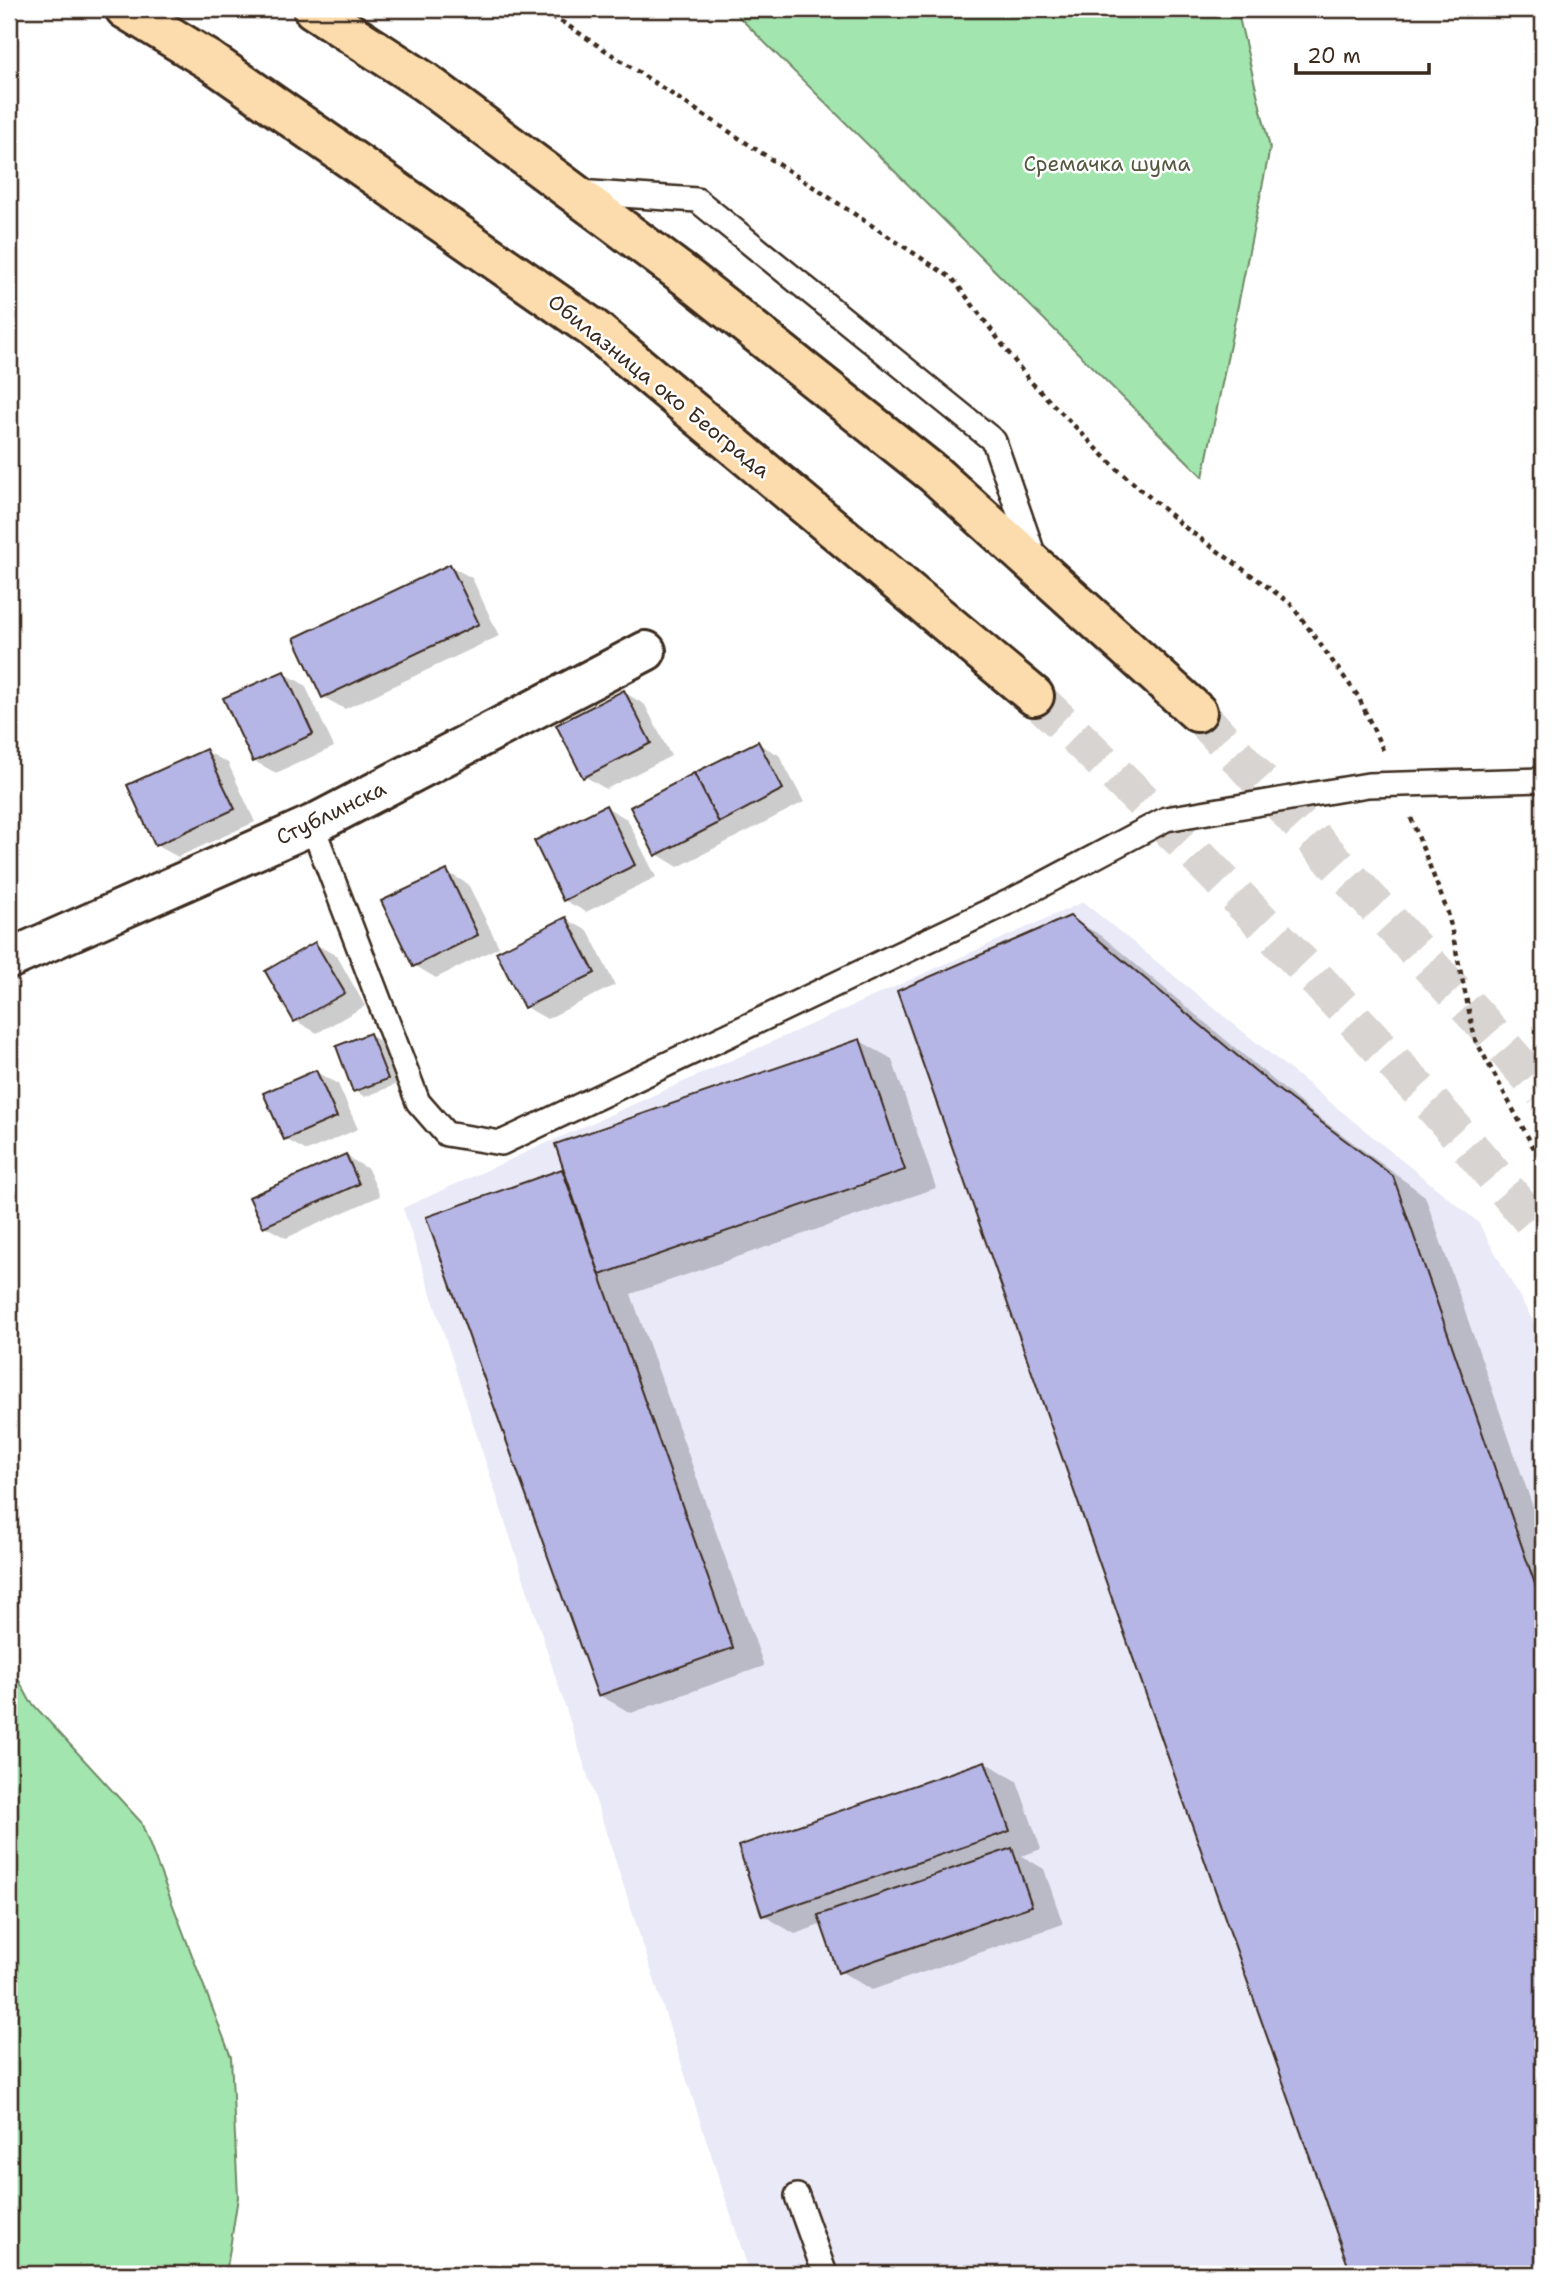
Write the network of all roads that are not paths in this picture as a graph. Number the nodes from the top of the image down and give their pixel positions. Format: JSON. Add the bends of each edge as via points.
{"nodes":[{"id":1,"x":125,"y":9,"type":"edge"},
{"id":2,"x":313,"y":9,"type":"edge"},
{"id":3,"x":571,"y":191,"type":"junction"},
{"id":4,"x":1038,"y":568,"type":"junction"},
{"id":5,"x":646,"y":651,"type":"dead end"},
{"id":6,"x":1034,"y":696,"type":"tunnel mouth"},
{"id":7,"x":1198,"y":712,"type":"tunnel mouth"},
{"id":8,"x":1543,"y":780,"type":"edge"},
{"id":9,"x":312,"y":825,"type":"junction"},
{"id":10,"x":9,"y":960,"type":"edge"},
{"id":11,"x":797,"y":2196,"type":"dead end"},
{"id":12,"x":825,"y":2274,"type":"edge"}],
"edges":[{"from":1,"to":6,"type":"highway","name":"Обилазница око Београда","via":[[209,60],[594,329]]},
{"from":2,"to":3,"type":"highway","via":[[425,82]]},
{"from":3,"to":4,"type":"highway","via":[[934,474]]},
{"from":3,"to":4,"type":"lane","via":[[697,200],[994,441]]},
{"from":4,"to":7,"type":"highway"},
{"from":5,"to":9,"type":"street","name":"Стублинска"},
{"from":8,"to":9,"type":"lane","via":[[1368,785],[1166,819],[1013,900],[501,1143],[446,1134],[418,1102]]},
{"from":9,"to":10,"type":"street","name":"Стублинска"},
{"from":11,"to":12,"type":"lane"}]}
